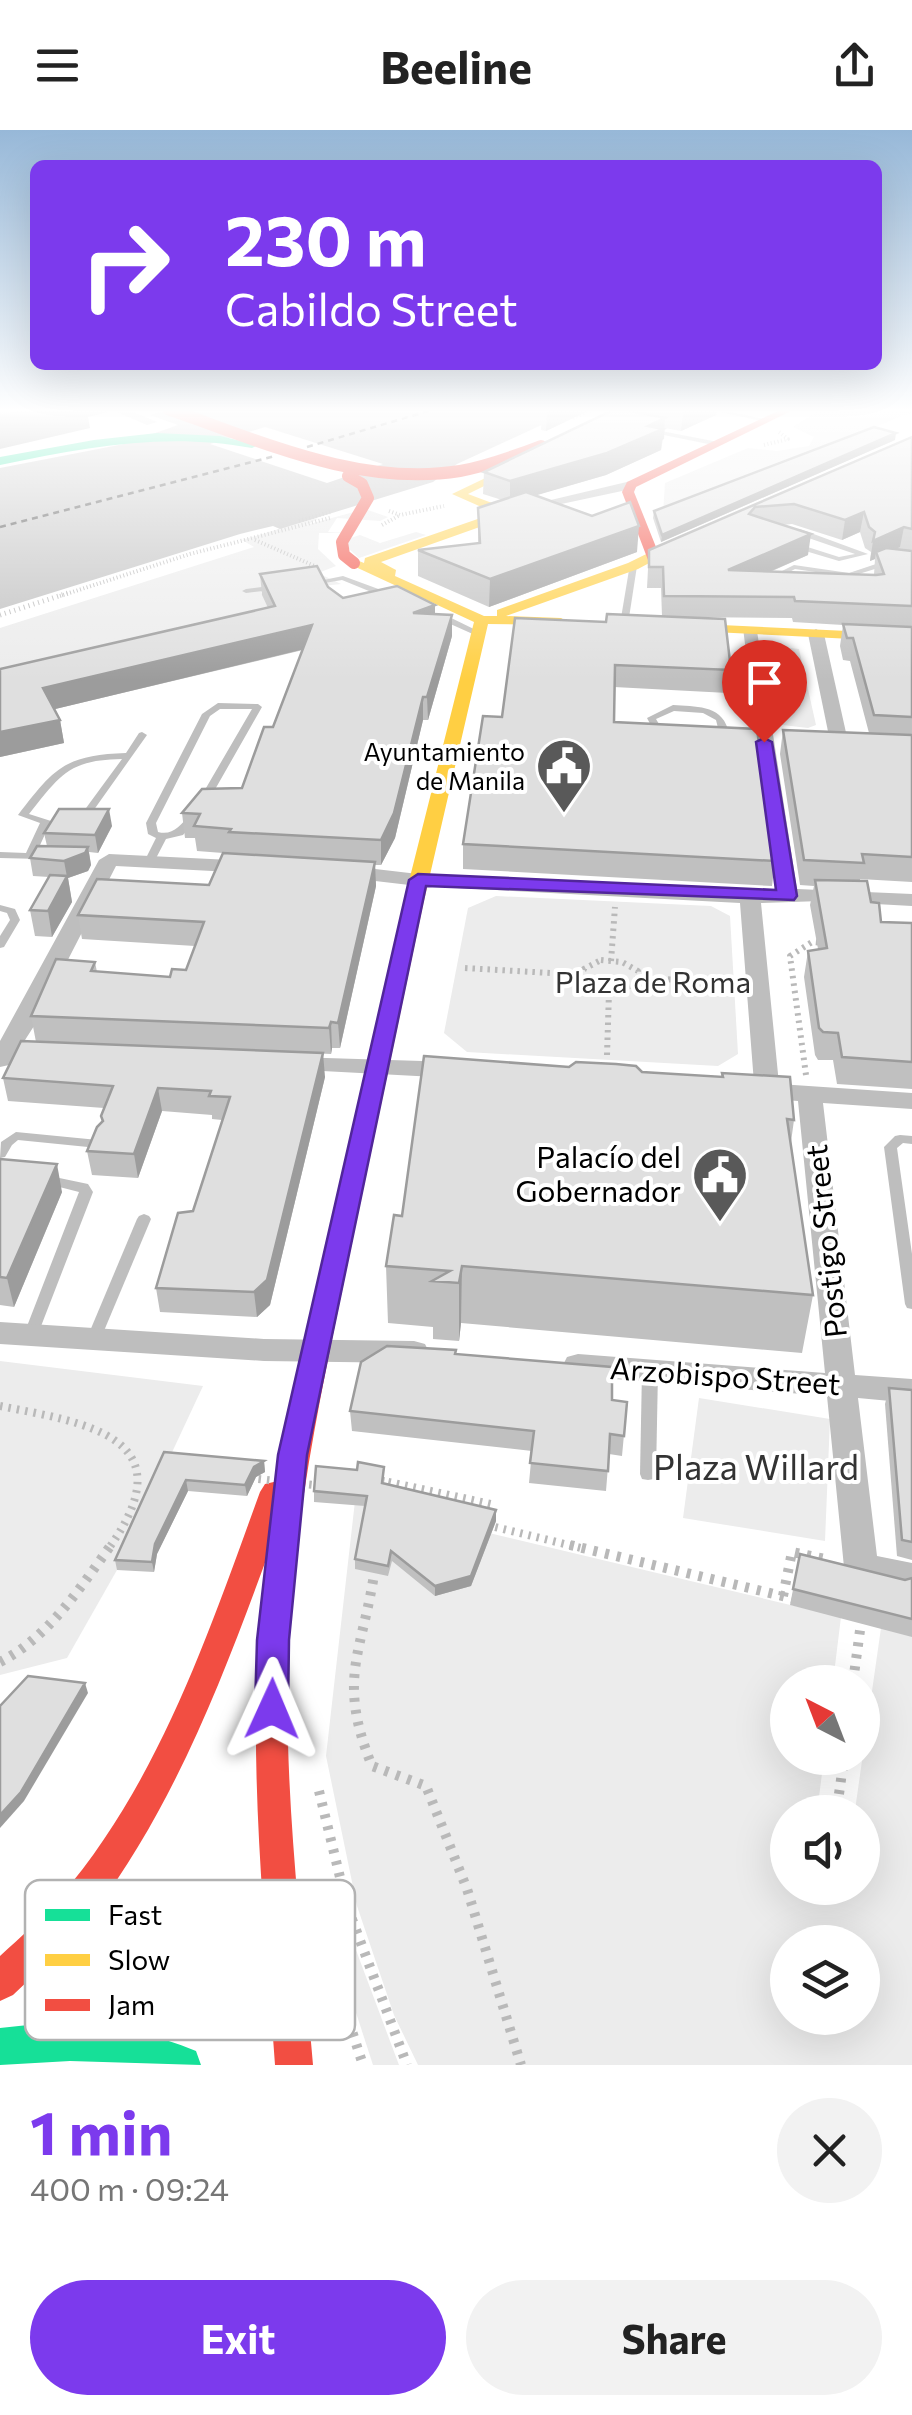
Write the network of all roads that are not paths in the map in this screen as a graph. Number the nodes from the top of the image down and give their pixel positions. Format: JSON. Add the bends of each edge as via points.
{"nodes":[{"id":1,"x":367,"y":499,"type":"edge"},
{"id":2,"x":478,"y":499,"type":"edge"},
{"id":3,"x":566,"y":499,"type":"edge"},
{"id":4,"x":630,"y":499,"type":"edge"},
{"id":5,"x":517,"y":510,"type":"junction"},
{"id":6,"x":712,"y":528,"type":"edge"},
{"id":7,"x":786,"y":530,"type":"edge"},
{"id":8,"x":792,"y":544,"type":"edge"},
{"id":9,"x":643,"y":561,"type":"junction"},
{"id":10,"x":896,"y":563,"type":"edge"},
{"id":11,"x":849,"y":575,"type":"junction"},
{"id":12,"x":795,"y":584,"type":"edge"},
{"id":13,"x":299,"y":585,"type":"edge"},
{"id":14,"x":847,"y":586,"type":"edge"},
{"id":15,"x":282,"y":587,"type":"edge"},
{"id":16,"x":246,"y":591,"type":"dead end"},
{"id":17,"x":393,"y":598,"type":"edge"},
{"id":18,"x":426,"y":611,"type":"edge"},
{"id":19,"x":624,"y":624,"type":"junction"},
{"id":20,"x":480,"y":627,"type":"junction"},
{"id":21,"x":749,"y":631,"type":"junction"},
{"id":22,"x":816,"y":634,"type":"junction"},
{"id":23,"x":912,"y":638,"type":"edge"},
{"id":24,"x":718,"y":733,"type":"junction"},
{"id":25,"x":142,"y":735,"type":"dead end"},
{"id":26,"x":732,"y":736,"type":"edge"},
{"id":27,"x":840,"y":746,"type":"edge"},
{"id":28,"x":129,"y":756,"type":"junction"},
{"id":29,"x":46,"y":821,"type":"junction"},
{"id":30,"x":61,"y":821,"type":"edge"},
{"id":31,"x":76,"y":821,"type":"edge"},
{"id":32,"x":162,"y":837,"type":"junction"},
{"id":33,"x":0,"y":854,"type":"edge"},
{"id":34,"x":29,"y":857,"type":"junction"},
{"id":35,"x":45,"y":858,"type":"edge"},
{"id":36,"x":148,"y":862,"type":"junction"},
{"id":37,"x":264,"y":868,"type":"edge"},
{"id":38,"x":322,"y":870,"type":"edge"},
{"id":39,"x":418,"y":880,"type":"junction"},
{"id":40,"x":787,"y":896,"type":"junction"},
{"id":41,"x":750,"y":897,"type":"junction"},
{"id":42,"x":912,"y":900,"type":"edge"},
{"id":43,"x":0,"y":908,"type":"edge"},
{"id":44,"x":0,"y":946,"type":"edge"},
{"id":45,"x":4,"y":1044,"type":"edge"},
{"id":46,"x":34,"y":1053,"type":"edge"},
{"id":47,"x":263,"y":1062,"type":"edge"},
{"id":48,"x":377,"y":1067,"type":"junction"},
{"id":49,"x":476,"y":1072,"type":"edge"},
{"id":50,"x":808,"y":1085,"type":"junction"},
{"id":51,"x":730,"y":1088,"type":"edge"},
{"id":52,"x":767,"y":1090,"type":"junction"},
{"id":53,"x":912,"y":1100,"type":"edge"},
{"id":54,"x":912,"y":1140,"type":"edge"},
{"id":55,"x":98,"y":1144,"type":"edge"},
{"id":56,"x":0,"y":1154,"type":"edge"},
{"id":57,"x":33,"y":1177,"type":"edge"},
{"id":58,"x":144,"y":1219,"type":"dead end"},
{"id":59,"x":912,"y":1304,"type":"edge"},
{"id":60,"x":0,"y":1333,"type":"edge"},
{"id":61,"x":30,"y":1334,"type":"junction"},
{"id":62,"x":94,"y":1338,"type":"junction"},
{"id":63,"x":314,"y":1348,"type":"junction"},
{"id":64,"x":452,"y":1355,"type":"edge"},
{"id":65,"x":552,"y":1363,"type":"edge"},
{"id":66,"x":650,"y":1371,"type":"junction"},
{"id":67,"x":841,"y":1386,"type":"junction"},
{"id":68,"x":912,"y":1391,"type":"edge"},
{"id":69,"x":292,"y":1455,"type":"junction"},
{"id":70,"x":648,"y":1474,"type":"dead end"},
{"id":71,"x":912,"y":1578,"type":"edge"},
{"id":72,"x":95,"y":1880,"type":"edge"},
{"id":73,"x":281,"y":1880,"type":"edge"},
{"id":74,"x":25,"y":1957,"type":"edge"},
{"id":75,"x":0,"y":1982,"type":"edge"},
{"id":76,"x":292,"y":2040,"type":"edge"},
{"id":77,"x":0,"y":2047,"type":"edge"},
{"id":78,"x":182,"y":2065,"type":"edge"},
{"id":79,"x":294,"y":2065,"type":"edge"}],
"edges":[{"from":1,"to":20,"type":"main road","bridge":true,"via":[[343,536],[344,555],[458,608]]},
{"from":2,"to":5,"type":"main road","bridge":true},
{"from":3,"to":5,"type":"street"},
{"from":4,"to":9,"type":"main road"},
{"from":5,"to":20,"type":"main road","via":[[370,563],[475,608]]},
{"from":6,"to":9,"type":"main road"},
{"from":7,"to":8,"type":"lane","via":[[864,554],[839,559]]},
{"from":9,"to":19,"type":"lane"},
{"from":9,"to":20,"type":"main road"},
{"from":10,"to":11,"type":"lane"},
{"from":11,"to":12,"type":"lane","via":[[794,566],[766,578]]},
{"from":11,"to":14,"type":"lane"},
{"from":13,"to":17,"type":"lane","via":[[343,578]]},
{"from":15,"to":16,"type":"lane"},
{"from":18,"to":20,"type":"lane"},
{"from":19,"to":20,"type":"main road"},
{"from":19,"to":21,"type":"main road"},
{"from":20,"to":39,"type":"main road"},
{"from":21,"to":22,"type":"main road"},
{"from":21,"to":40,"type":"street"},
{"from":22,"to":23,"type":"main road"},
{"from":22,"to":27,"type":"street"},
{"from":24,"to":24,"type":"lane","via":[[720,718],[695,708],[652,718],[668,737]]},
{"from":24,"to":26,"type":"lane"},
{"from":25,"to":28,"type":"lane"},
{"from":28,"to":29,"type":"lane","via":[[80,758],[64,766],[23,815]]},
{"from":28,"to":31,"type":"lane"},
{"from":29,"to":30,"type":"lane"},
{"from":29,"to":34,"type":"lane"},
{"from":32,"to":32,"type":"lane","via":[[150,823],[208,710],[258,707],[185,828]]},
{"from":32,"to":36,"type":"lane"},
{"from":33,"to":34,"type":"lane"},
{"from":34,"to":35,"type":"lane"},
{"from":36,"to":37,"type":"street"},
{"from":36,"to":45,"type":"street","via":[[101,860],[22,1026]]},
{"from":38,"to":39,"type":"street"},
{"from":39,"to":41,"type":"street"},
{"from":39,"to":48,"type":"main road"},
{"from":40,"to":41,"type":"street"},
{"from":40,"to":42,"type":"street"},
{"from":41,"to":52,"type":"street"},
{"from":43,"to":44,"type":"lane","via":[[15,920]]},
{"from":45,"to":46,"type":"street"},
{"from":47,"to":48,"type":"street"},
{"from":48,"to":49,"type":"street"},
{"from":48,"to":63,"type":"main road"},
{"from":50,"to":52,"type":"street"},
{"from":50,"to":53,"type":"street"},
{"from":50,"to":67,"type":"street","name":"Postigo Street"},
{"from":51,"to":52,"type":"street"},
{"from":54,"to":59,"type":"lane","via":[[890,1147]]},
{"from":55,"to":56,"type":"lane","via":[[16,1136]]},
{"from":57,"to":61,"type":"lane","via":[[86,1192]]},
{"from":58,"to":62,"type":"lane"},
{"from":60,"to":61,"type":"street"},
{"from":61,"to":62,"type":"street"},
{"from":62,"to":63,"type":"street"},
{"from":63,"to":64,"type":"street"},
{"from":63,"to":69,"type":"main road"},
{"from":65,"to":66,"type":"street","name":"Arzobispo Street"},
{"from":66,"to":67,"type":"street","name":"Arzobispo Street"},
{"from":66,"to":70,"type":"lane"},
{"from":67,"to":68,"type":"street","name":"Arzobispo Street"},
{"from":67,"to":71,"type":"street","name":"Postigo Street","via":[[861,1567]]},
{"from":69,"to":72,"type":"main road","via":[[220,1645],[153,1795]]},
{"from":69,"to":73,"type":"main road","via":[[273,1640],[271,1744]]},
{"from":74,"to":75,"type":"main road"},
{"from":76,"to":79,"type":"main road"},
{"from":77,"to":78,"type":"main road","via":[[95,2041]]}]}
